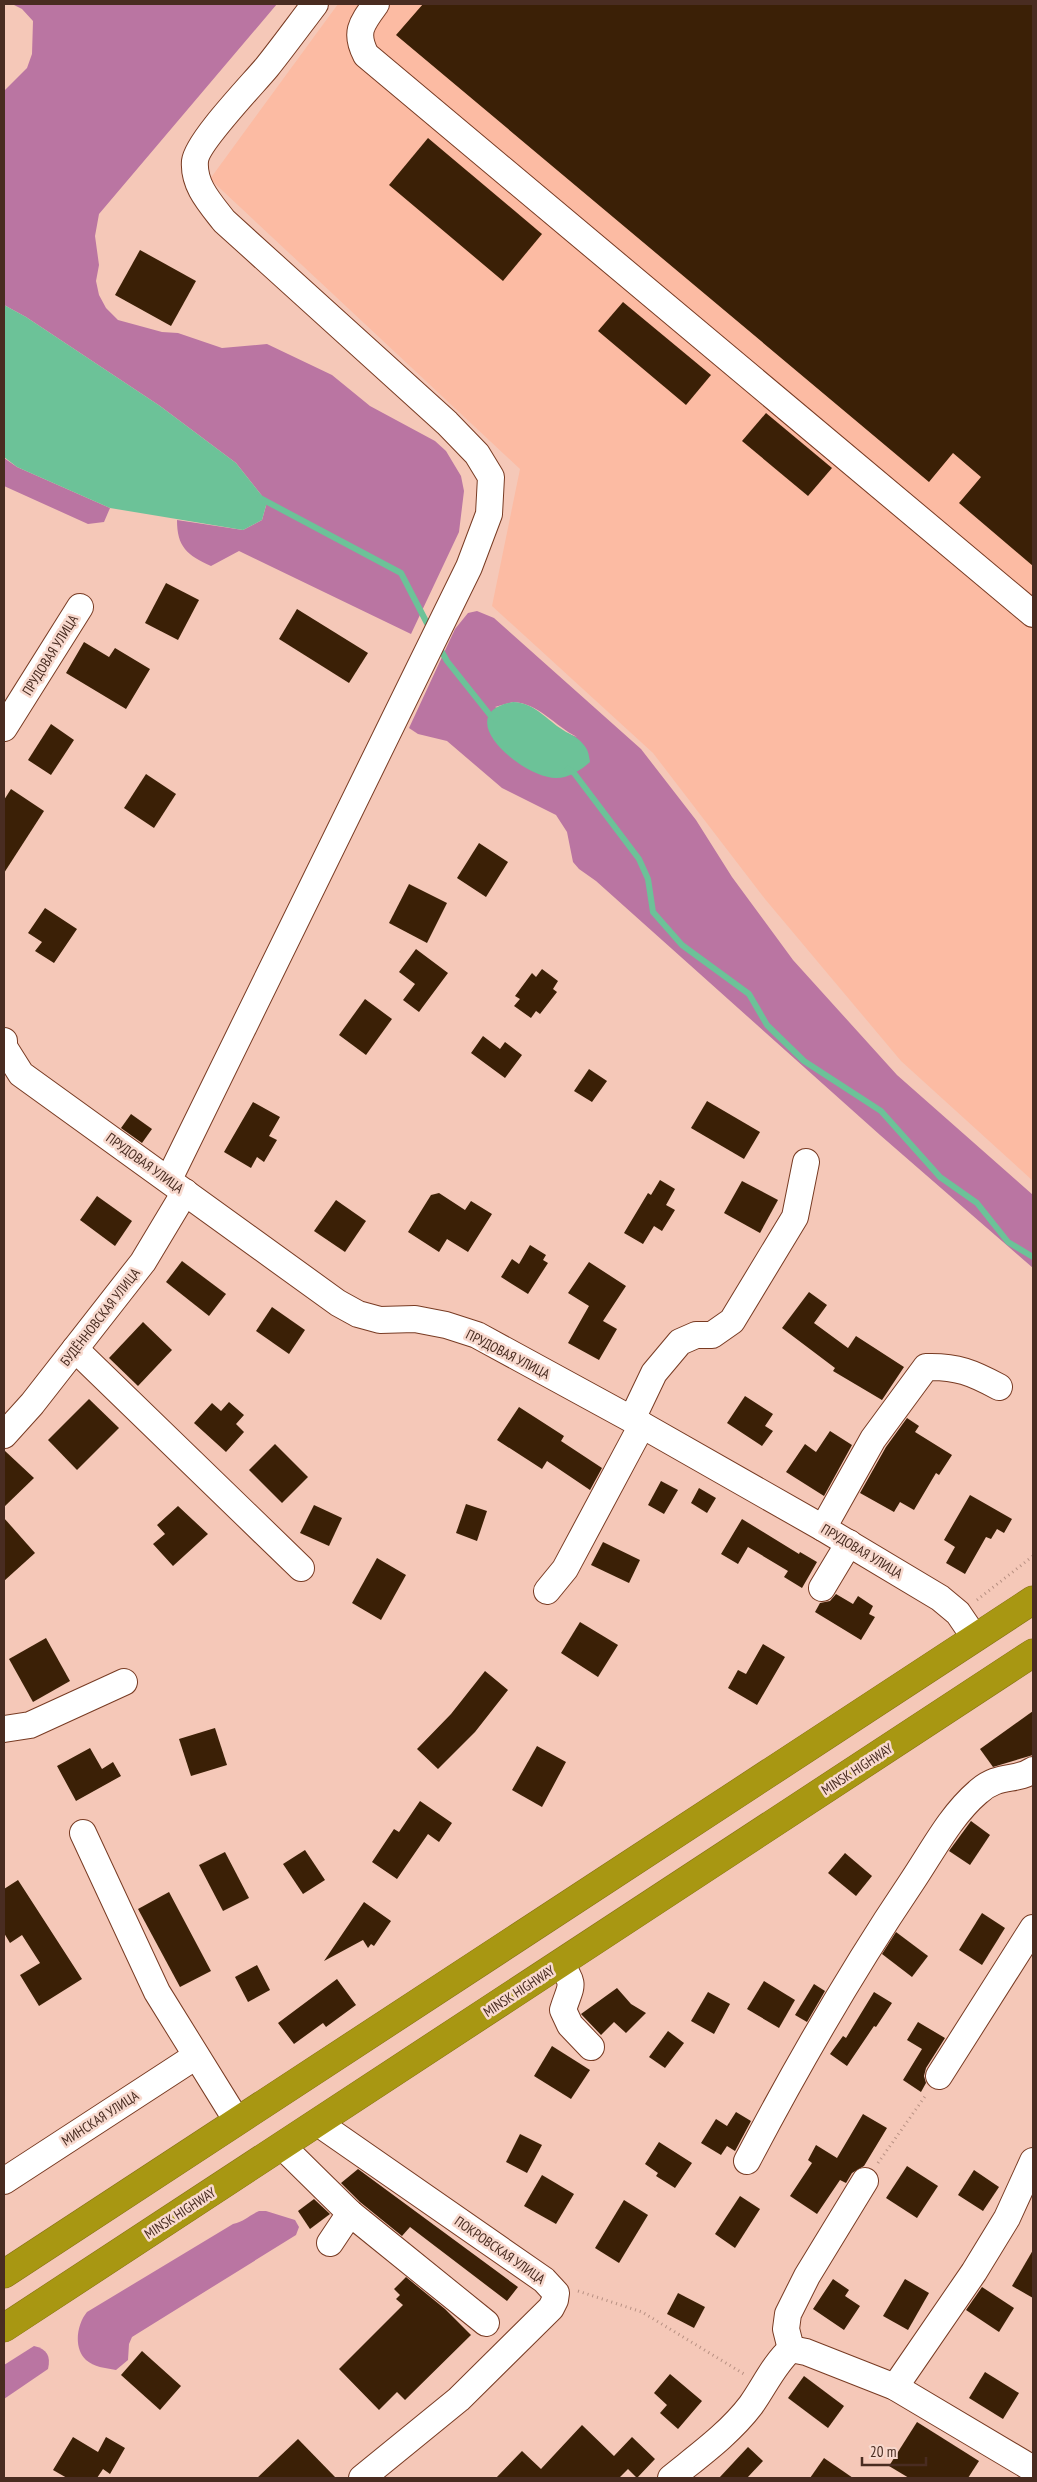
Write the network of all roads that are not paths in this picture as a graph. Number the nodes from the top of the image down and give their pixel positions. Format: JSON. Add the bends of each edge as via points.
{"nodes":[{"id":1,"x":315,"y":4,"type":"edge"},
{"id":2,"x":376,"y":4,"type":"edge"},
{"id":3,"x":80,"y":607,"type":"dead end"},
{"id":4,"x":1033,"y":614,"type":"edge"},
{"id":5,"x":4,"y":728,"type":"edge"},
{"id":6,"x":4,"y":1041,"type":"edge"},
{"id":7,"x":806,"y":1162,"type":"dead end"},
{"id":8,"x":177,"y":1186,"type":"junction"},
{"id":9,"x":75,"y":1349,"type":"junction"},
{"id":10,"x":999,"y":1387,"type":"dead end"},
{"id":11,"x":637,"y":1422,"type":"junction"},
{"id":12,"x":4,"y":1435,"type":"edge"},
{"id":13,"x":823,"y":1528,"type":"junction"},
{"id":14,"x":849,"y":1543,"type":"junction"},
{"id":15,"x":301,"y":1568,"type":"dead end"},
{"id":16,"x":822,"y":1588,"type":"dead end"},
{"id":17,"x":547,"y":1591,"type":"dead end"},
{"id":18,"x":1033,"y":1600,"type":"edge"},
{"id":19,"x":975,"y":1638,"type":"junction"},
{"id":20,"x":1033,"y":1653,"type":"edge"},
{"id":21,"x":124,"y":1682,"type":"dead end"},
{"id":22,"x":4,"y":1729,"type":"edge"},
{"id":23,"x":1033,"y":1770,"type":"edge"},
{"id":24,"x":83,"y":1833,"type":"dead end"},
{"id":25,"x":1033,"y":1928,"type":"edge"},
{"id":26,"x":560,"y":1964,"type":"junction"},
{"id":27,"x":591,"y":2047,"type":"dead end"},
{"id":28,"x":196,"y":2056,"type":"junction"},
{"id":29,"x":939,"y":2076,"type":"road end"},
{"id":30,"x":237,"y":2122,"type":"junction"},
{"id":31,"x":318,"y":2123,"type":"junction"},
{"id":32,"x":283,"y":2147,"type":"junction"},
{"id":33,"x":747,"y":2161,"type":"dead end"},
{"id":34,"x":1033,"y":2161,"type":"edge"},
{"id":35,"x":4,"y":2181,"type":"edge"},
{"id":36,"x":865,"y":2181,"type":"road end"},
{"id":37,"x":350,"y":2213,"type":"junction"},
{"id":38,"x":330,"y":2243,"type":"dead end"},
{"id":39,"x":4,"y":2274,"type":"edge"},
{"id":40,"x":486,"y":2324,"type":"dead end"},
{"id":41,"x":4,"y":2328,"type":"edge"},
{"id":42,"x":791,"y":2349,"type":"junction"},
{"id":43,"x":895,"y":2387,"type":"junction"},
{"id":44,"x":1033,"y":2469,"type":"edge"},
{"id":45,"x":362,"y":2478,"type":"edge"},
{"id":46,"x":670,"y":2478,"type":"edge"}],
"edges":[{"from":1,"to":8,"type":"street","name":"БУДЁННОВСКАЯ УЛИЦА","via":[[205,141],[195,159],[196,175],[203,194],[224,221],[477,454],[491,477],[489,514],[469,567]]},
{"from":2,"to":4,"type":"street","via":[[360,27],[360,43],[366,55]]},
{"from":3,"to":5,"type":"street","name":"ПРУДОВАЯ УЛИЦА"},
{"from":6,"to":8,"type":"street","name":"ПРУДОВАЯ УЛИЦА","via":[[4,1047],[20,1074]]},
{"from":7,"to":11,"type":"street","via":[[795,1218],[732,1321],[712,1335],[696,1335],[680,1342],[654,1373]]},
{"from":8,"to":9,"type":"street","name":"БУДЁННОВСКАЯ УЛИЦА","via":[[144,1262]]},
{"from":8,"to":11,"type":"street","name":"ПРУДОВАЯ УЛИЦА","via":[[338,1303],[358,1314],[380,1320],[423,1320],[477,1335]]},
{"from":9,"to":12,"type":"street","name":"БУДЁННОВСКАЯ УЛИЦА"},
{"from":9,"to":15,"type":"street"},
{"from":10,"to":13,"type":"street","via":[[972,1372],[947,1366],[926,1367],[873,1439]]},
{"from":11,"to":13,"type":"street","name":"ПРУДОВАЯ УЛИЦА"},
{"from":11,"to":17,"type":"street","via":[[565,1569]]},
{"from":13,"to":14,"type":"street","name":"ПРУДОВАЯ УЛИЦА"},
{"from":14,"to":16,"type":"street"},
{"from":14,"to":19,"type":"street","name":"ПРУДОВАЯ УЛИЦА","via":[[940,1598],[958,1613]]},
{"from":18,"to":19,"type":"highway"},
{"from":19,"to":30,"type":"highway"},
{"from":20,"to":26,"type":"highway","name":"MINSK HIGHWAY"},
{"from":21,"to":22,"type":"street","via":[[30,1724]]},
{"from":23,"to":33,"type":"street","via":[[990,1782],[960,1809],[880,1929],[782,2094]]},
{"from":24,"to":28,"type":"street","via":[[157,1992]]},
{"from":25,"to":29,"type":"street"},
{"from":26,"to":27,"type":"street","via":[[571,1979],[572,1989],[563,2010],[570,2025]]},
{"from":26,"to":31,"type":"highway","name":"MINSK HIGHWAY"},
{"from":28,"to":30,"type":"street"},
{"from":28,"to":35,"type":"street","name":"МИНСКАЯ УЛИЦА"},
{"from":30,"to":39,"type":"highway"},
{"from":31,"to":32,"type":"highway","name":"MINSK HIGHWAY"},
{"from":31,"to":45,"type":"street","name":"ПОКРОВСКАЯ УЛИЦА","via":[[544,2280],[556,2293],[551,2308],[459,2399]]},
{"from":32,"to":37,"type":"street"},
{"from":32,"to":41,"type":"highway","name":"MINSK HIGHWAY"},
{"from":34,"to":43,"type":"street","via":[[1007,2218]]},
{"from":36,"to":42,"type":"street","via":[[806,2276],[788,2314],[786,2330]]},
{"from":37,"to":38,"type":"street"},
{"from":37,"to":40,"type":"street"},
{"from":42,"to":43,"type":"street"},
{"from":42,"to":46,"type":"street","via":[[750,2406],[718,2440]]},
{"from":43,"to":44,"type":"street"}]}
